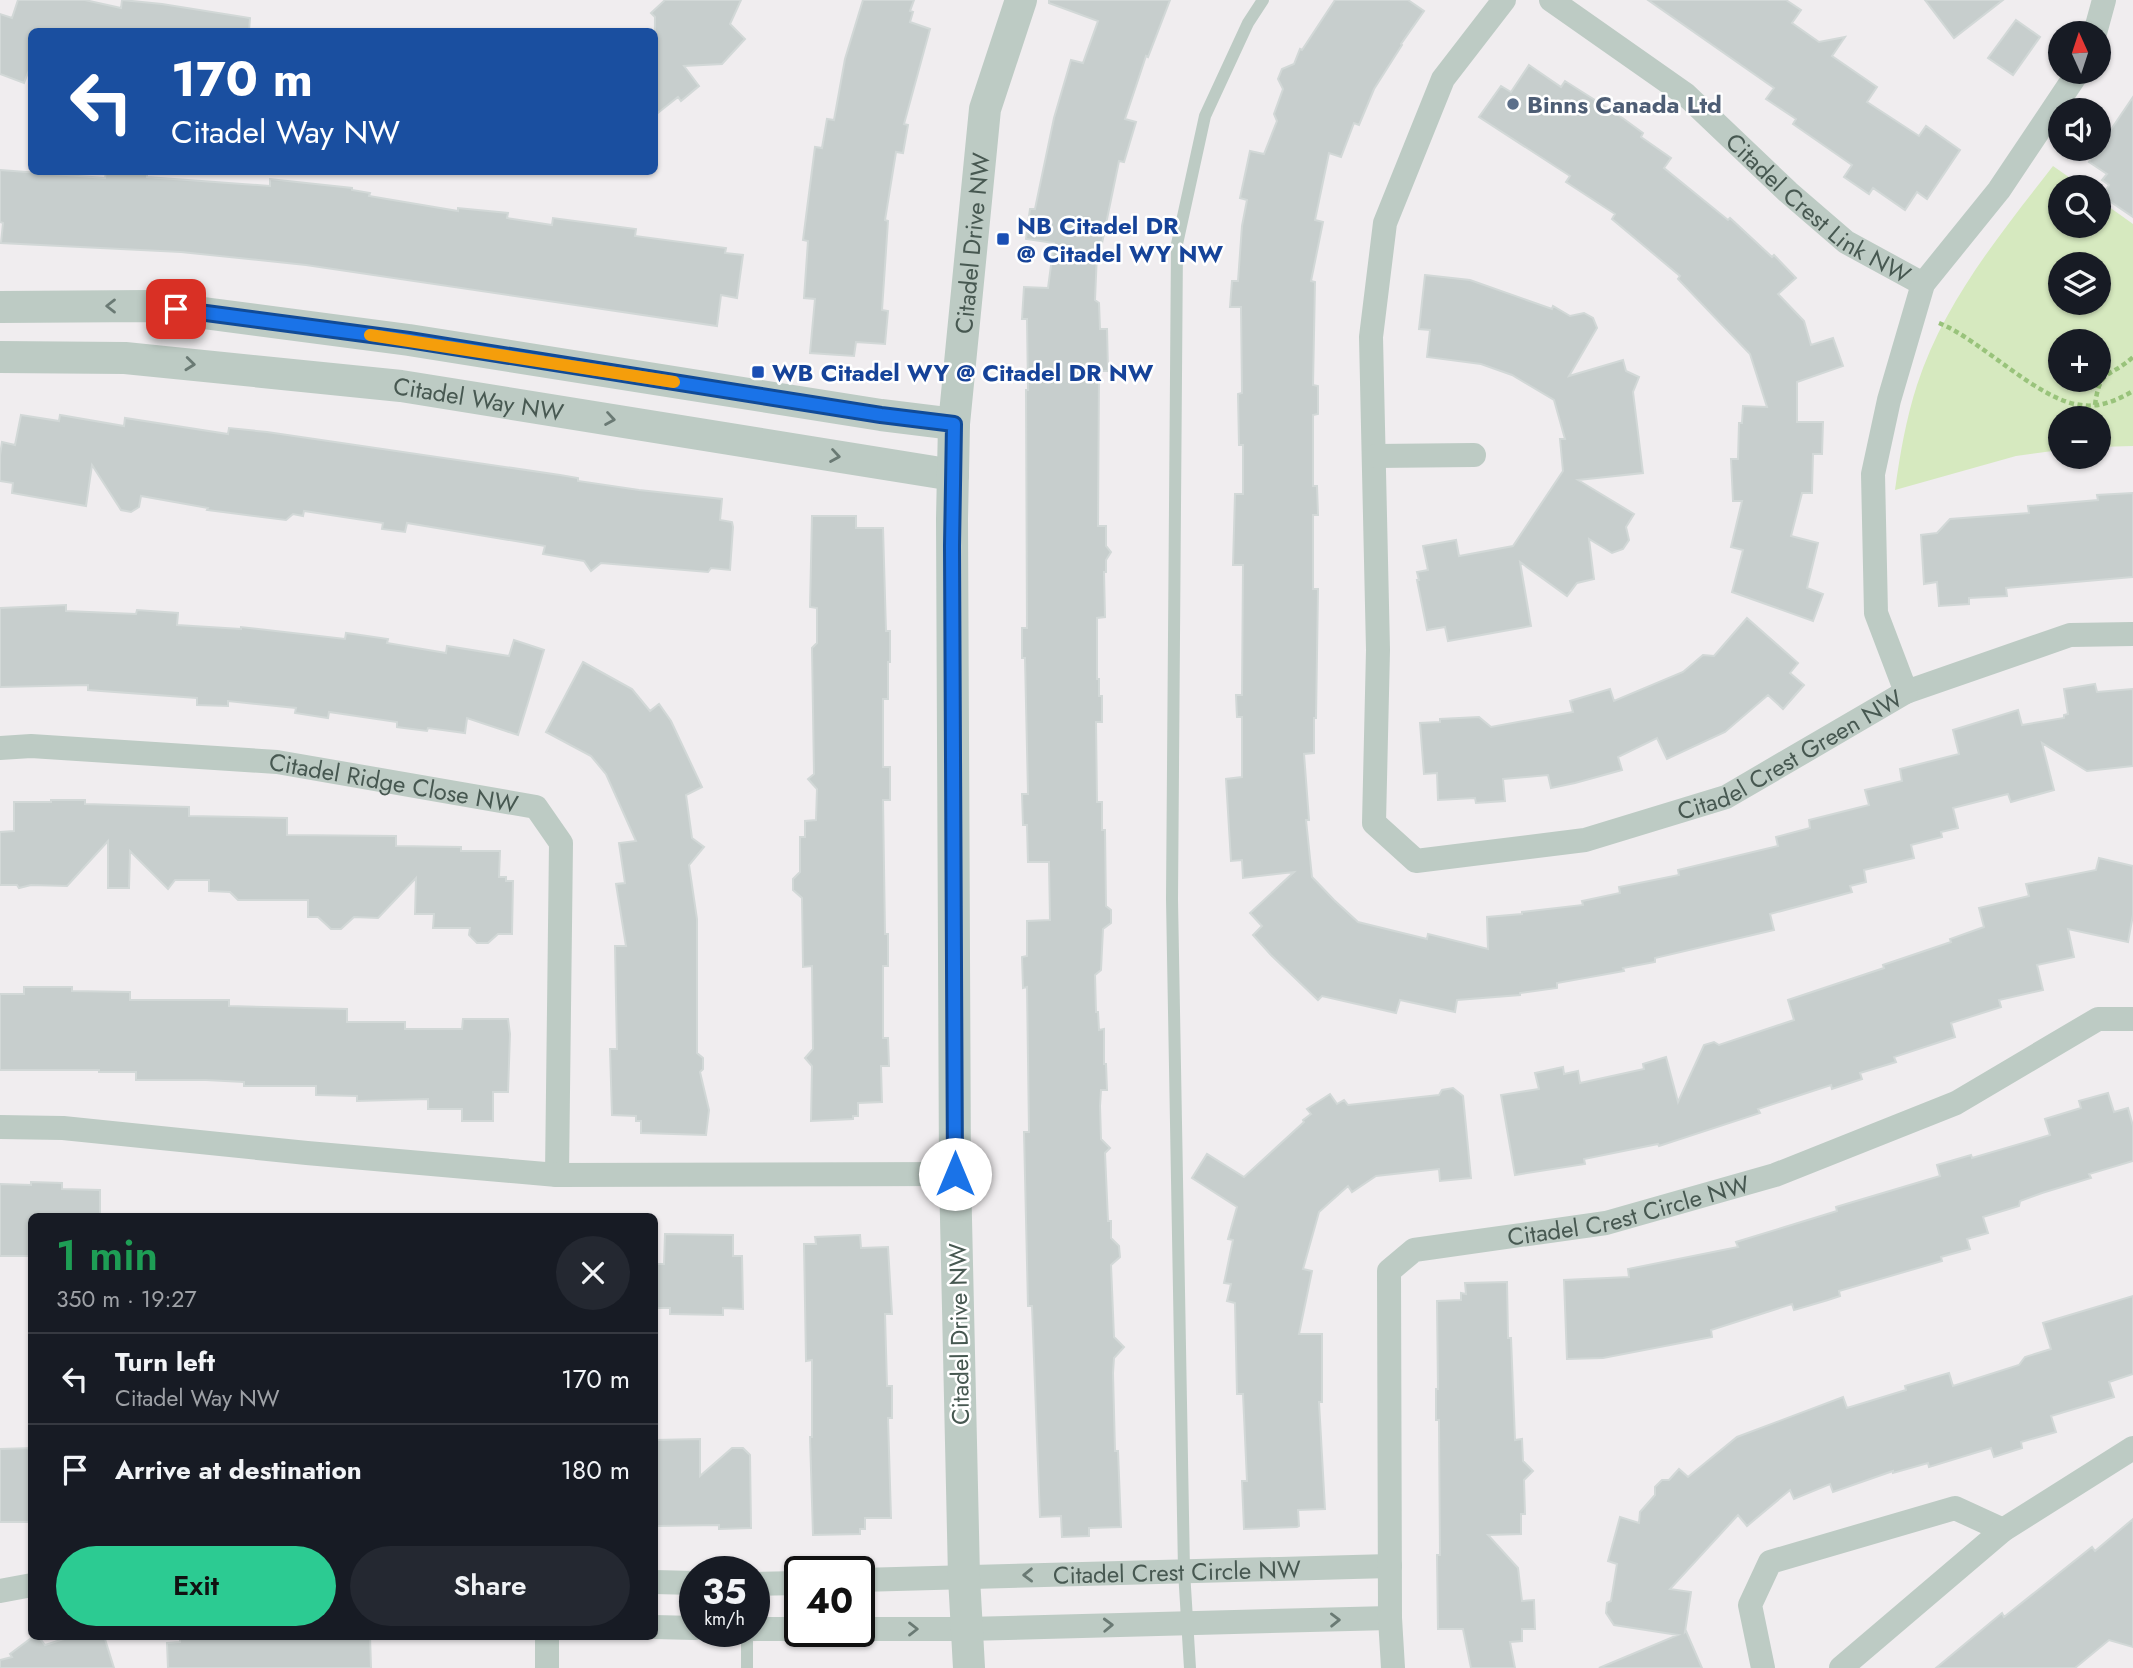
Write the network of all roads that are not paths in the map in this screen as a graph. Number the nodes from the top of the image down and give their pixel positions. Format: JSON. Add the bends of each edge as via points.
{"nodes":[{"id":1,"x":1021,"y":0,"type":"edge"},
{"id":2,"x":1263,"y":0,"type":"edge"},
{"id":3,"x":1504,"y":0,"type":"edge"},
{"id":4,"x":1551,"y":0,"type":"edge"},
{"id":5,"x":2104,"y":0,"type":"edge"},
{"id":6,"x":2098,"y":21,"type":"edge"},
{"id":7,"x":2070,"y":84,"type":"edge"},
{"id":8,"x":1923,"y":284,"type":"junction"},
{"id":9,"x":0,"y":307,"type":"edge"},
{"id":10,"x":409,"y":340,"type":"junction"},
{"id":11,"x":0,"y":358,"type":"edge"},
{"id":12,"x":401,"y":386,"type":"junction"},
{"id":13,"x":954,"y":424,"type":"junction"},
{"id":14,"x":1474,"y":455,"type":"dead end"},
{"id":15,"x":1375,"y":456,"type":"junction"},
{"id":16,"x":953,"y":475,"type":"junction"},
{"id":17,"x":2133,"y":635,"type":"edge"},
{"id":18,"x":1906,"y":692,"type":"junction"},
{"id":19,"x":0,"y":748,"type":"edge"},
{"id":20,"x":2133,"y":1019,"type":"edge"},
{"id":21,"x":0,"y":1127,"type":"edge"},
{"id":22,"x":955,"y":1174,"type":"junction"},
{"id":23,"x":557,"y":1175,"type":"junction"},
{"id":24,"x":2133,"y":1448,"type":"edge"},
{"id":25,"x":2003,"y":1530,"type":"junction"},
{"id":26,"x":1390,"y":1566,"type":"junction"},
{"id":27,"x":1184,"y":1571,"type":"junction"},
{"id":28,"x":964,"y":1577,"type":"junction"},
{"id":29,"x":875,"y":1580,"type":"edge"},
{"id":30,"x":658,"y":1582,"type":"edge"},
{"id":31,"x":679,"y":1583,"type":"edge"},
{"id":32,"x":28,"y":1586,"type":"edge"},
{"id":33,"x":0,"y":1591,"type":"edge"},
{"id":34,"x":1390,"y":1618,"type":"junction"},
{"id":35,"x":1188,"y":1623,"type":"junction"},
{"id":36,"x":658,"y":1627,"type":"edge"},
{"id":37,"x":679,"y":1628,"type":"edge"},
{"id":38,"x":875,"y":1629,"type":"edge"},
{"id":39,"x":966,"y":1629,"type":"junction"},
{"id":40,"x":547,"y":1640,"type":"edge"},
{"id":41,"x":747,"y":1647,"type":"edge"},
{"id":42,"x":547,"y":1668,"type":"edge"},
{"id":43,"x":747,"y":1668,"type":"edge"},
{"id":44,"x":969,"y":1668,"type":"edge"},
{"id":45,"x":1190,"y":1668,"type":"edge"},
{"id":46,"x":1393,"y":1668,"type":"edge"},
{"id":47,"x":1763,"y":1668,"type":"edge"},
{"id":48,"x":1841,"y":1668,"type":"edge"}],
"edges":[{"from":1,"to":13,"type":"street","name":"Citadel Drive NW","via":[[985,109]]},
{"from":2,"to":27,"type":"lane","via":[[1205,116],[1177,244],[1172,899]]},
{"from":3,"to":15,"type":"street","name":"Citadel Crest Green NW","via":[[1444,79],[1385,223],[1371,337]]},
{"from":4,"to":8,"type":"street","name":"Citadel Crest Link NW","via":[[1685,94],[1846,242]]},
{"from":5,"to":6,"type":"street"},
{"from":7,"to":8,"type":"street","name":"Citadel Crest Green NW","via":[[1999,190]]},
{"from":8,"to":18,"type":"street","name":"Citadel Crest Green NW","via":[[1873,474],[1876,612]]},
{"from":10,"to":9,"type":"street","name":"Citadel Way NW","one_way":true,"via":[[150,306]]},
{"from":10,"to":12,"type":"street"},
{"from":10,"to":13,"type":"street","name":"Citadel Way NW"},
{"from":11,"to":12,"type":"street","name":"Citadel Way NW","one_way":true,"via":[[125,358]]},
{"from":12,"to":16,"type":"street","name":"Citadel Way NW","one_way":true},
{"from":13,"to":16,"type":"street","name":"Citadel Drive NW"},
{"from":14,"to":15,"type":"street"},
{"from":15,"to":18,"type":"street","name":"Citadel Crest Green NW","via":[[1378,650],[1374,823],[1416,862],[1585,840],[1726,797]]},
{"from":16,"to":22,"type":"street","name":"Citadel Drive NW"},
{"from":17,"to":18,"type":"street","via":[[2070,635]]},
{"from":19,"to":23,"type":"street","name":"Citadel Ridge Close NW","via":[[31,746],[277,762],[536,807],[561,843]]},
{"from":20,"to":26,"type":"street","name":"Citadel Crest Circle NW","via":[[2098,1019],[1956,1103],[1775,1175],[1606,1223],[1414,1250],[1389,1271]]},
{"from":21,"to":23,"type":"street","via":[[63,1128]]},
{"from":22,"to":23,"type":"street"},
{"from":22,"to":28,"type":"street","name":"Citadel Drive NW"},
{"from":24,"to":25,"type":"street"},
{"from":25,"to":47,"type":"street","via":[[1955,1508],[1770,1562],[1750,1605]]},
{"from":25,"to":48,"type":"street"},
{"from":26,"to":27,"type":"street","name":"Citadel Crest Circle NW"},
{"from":26,"to":34,"type":"street","name":"Citadel Crest Circle NW"},
{"from":27,"to":28,"type":"street","name":"Citadel Crest Circle NW","one_way":true},
{"from":27,"to":35,"type":"lane"},
{"from":28,"to":29,"type":"street","name":"Citadel Crest Circle NW"},
{"from":28,"to":39,"type":"street","name":"Citadel Drive NW"},
{"from":30,"to":31,"type":"street"},
{"from":32,"to":33,"type":"street"},
{"from":35,"to":34,"type":"street","one_way":true},
{"from":34,"to":46,"type":"street","name":"Citadel Crest Circle NW"},
{"from":39,"to":35,"type":"street","one_way":true},
{"from":35,"to":45,"type":"lane"},
{"from":36,"to":37,"type":"street"},
{"from":38,"to":39,"type":"street","one_way":true},
{"from":39,"to":44,"type":"street","name":"Citadel Drive NW"},
{"from":40,"to":42,"type":"street"},
{"from":41,"to":43,"type":"lane"}]}
